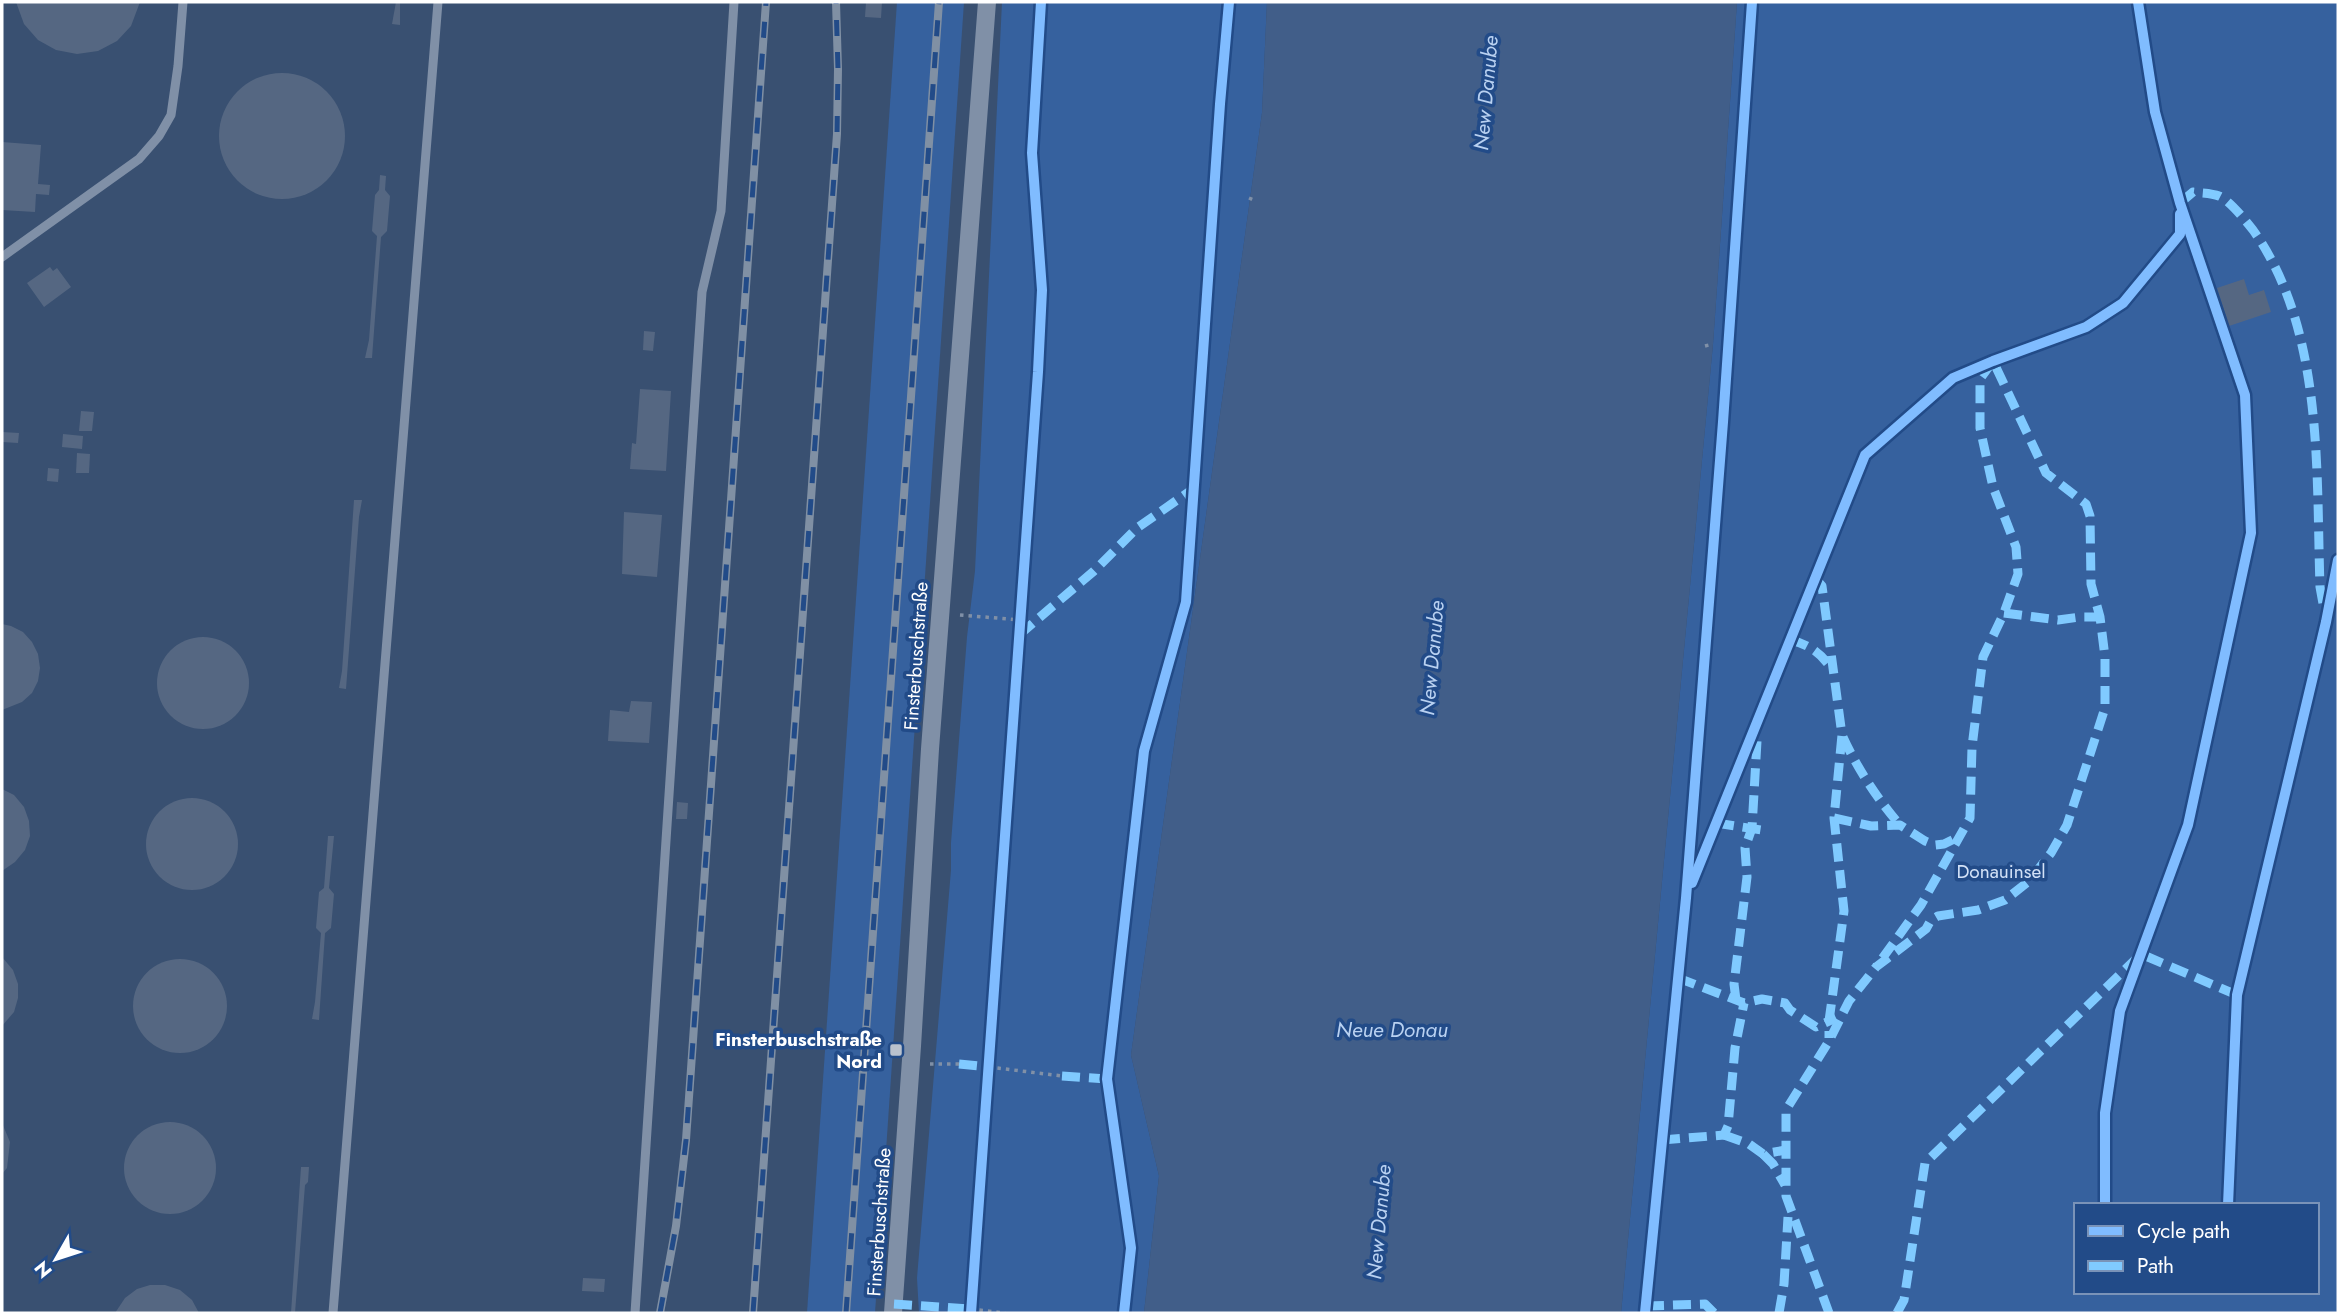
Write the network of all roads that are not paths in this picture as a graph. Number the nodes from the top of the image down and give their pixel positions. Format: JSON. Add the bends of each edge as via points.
{"nodes":[{"id":1,"x":183,"y":2,"type":"edge"},
{"id":2,"x":438,"y":2,"type":"edge"},
{"id":3,"x":734,"y":2,"type":"edge"},
{"id":4,"x":987,"y":2,"type":"edge"},
{"id":5,"x":2,"y":257,"type":"edge"},
{"id":6,"x":334,"y":1313,"type":"edge"},
{"id":7,"x":635,"y":1313,"type":"edge"},
{"id":8,"x":893,"y":1313,"type":"edge"}],
"edges":[{"from":1,"to":5,"type":"lane","via":[[171,115],[159,136],[139,159]]},
{"from":2,"to":6,"type":"lane"},
{"from":3,"to":7,"type":"lane","via":[[721,211],[702,292]]},
{"from":4,"to":8,"type":"street","name":"Finsterbuschstraße"}]}
